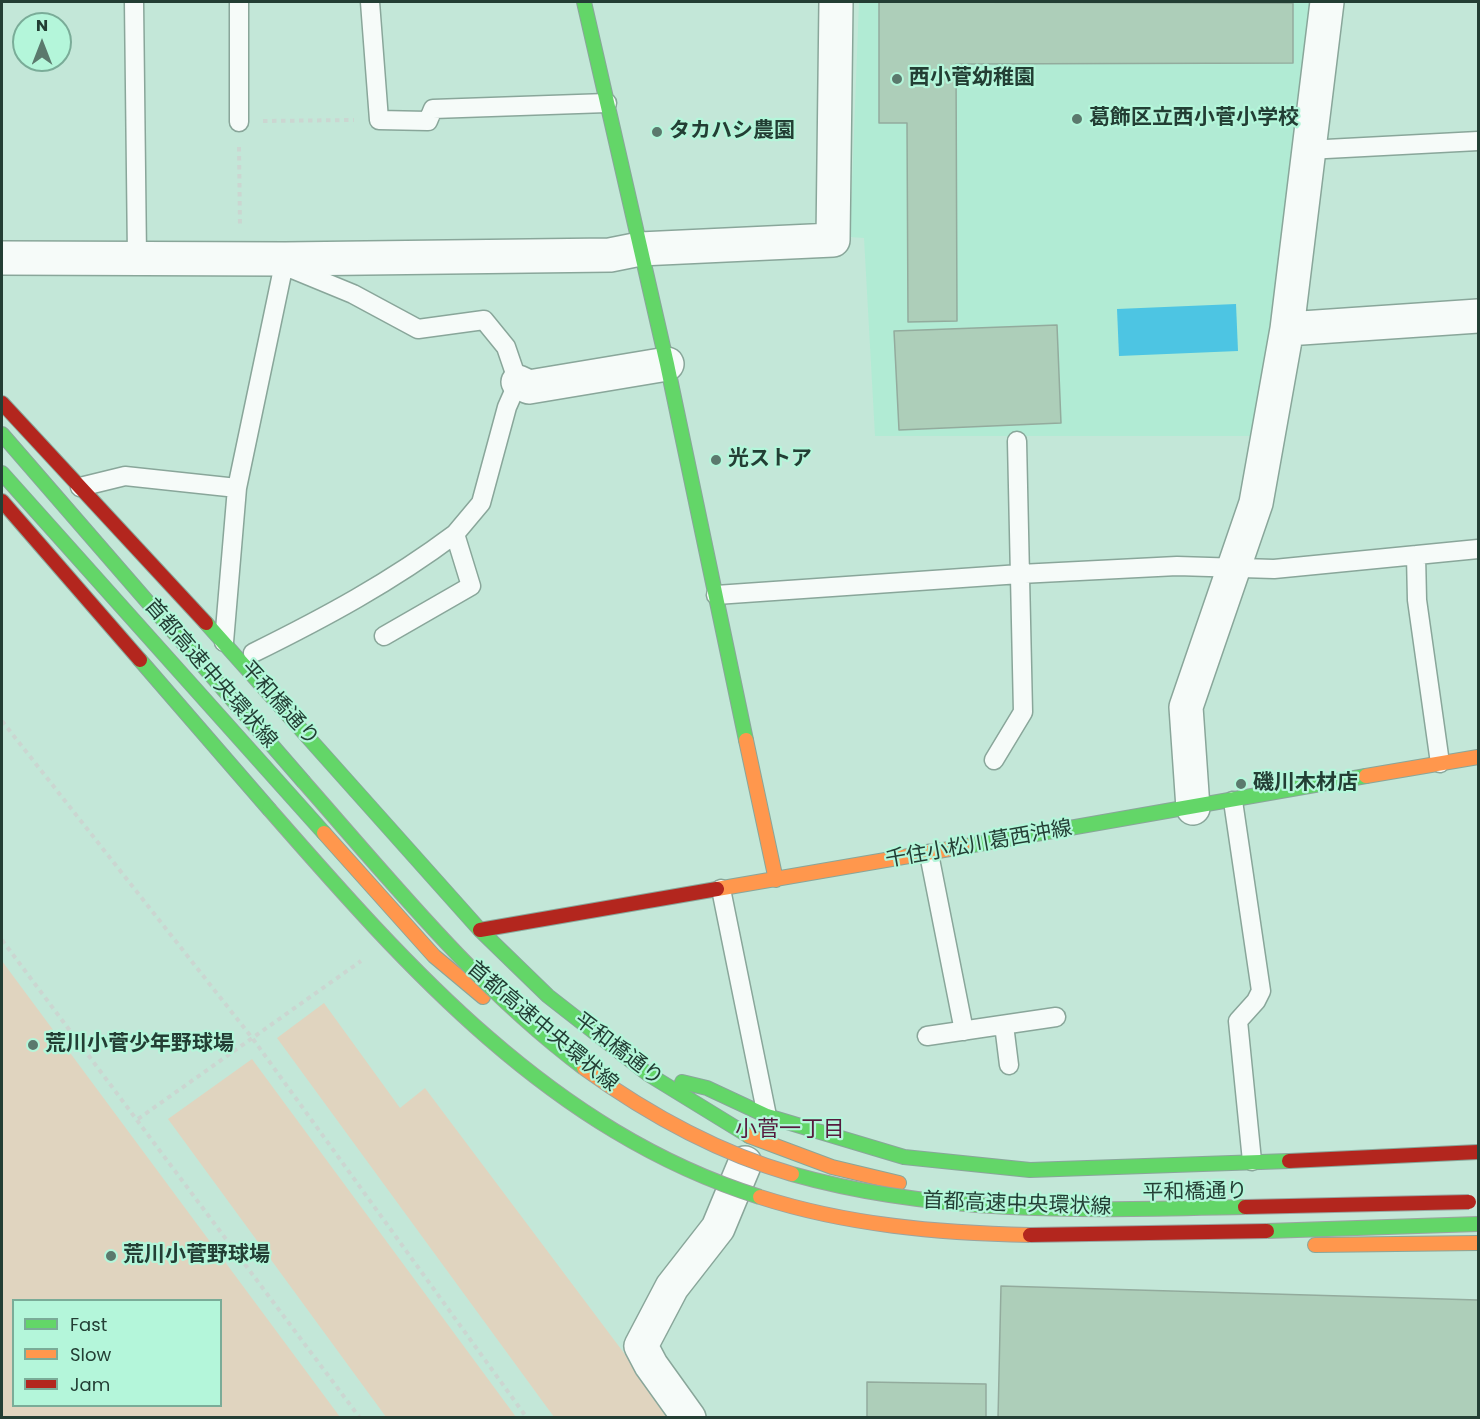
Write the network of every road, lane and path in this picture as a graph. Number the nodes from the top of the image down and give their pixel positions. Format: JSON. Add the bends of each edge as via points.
{"nodes":[{"id":1,"x":134,"y":2,"type":"edge"},
{"id":2,"x":239,"y":2,"type":"edge"},
{"id":3,"x":370,"y":2,"type":"edge"},
{"id":4,"x":584,"y":2,"type":"edge"},
{"id":5,"x":836,"y":2,"type":"edge"},
{"id":6,"x":1327,"y":2,"type":"edge"},
{"id":7,"x":607,"y":103,"type":"junction"},
{"id":8,"x":379,"y":120,"type":"junction"},
{"id":9,"x":239,"y":122,"type":"junction"},
{"id":10,"x":1479,"y":141,"type":"edge"},
{"id":11,"x":1307,"y":150,"type":"junction"},
{"id":12,"x":640,"y":249,"type":"junction"},
{"id":13,"x":137,"y":257,"type":"junction"},
{"id":14,"x":241,"y":257,"type":"junction"},
{"id":15,"x":2,"y":258,"type":"edge"},
{"id":16,"x":283,"y":262,"type":"junction"},
{"id":17,"x":1479,"y":316,"type":"edge"},
{"id":18,"x":1287,"y":328,"type":"junction"},
{"id":19,"x":667,"y":364,"type":"junction"},
{"id":20,"x":518,"y":382,"type":"junction"},
{"id":21,"x":2,"y":403,"type":"edge"},
{"id":22,"x":2,"y":434,"type":"edge"},
{"id":23,"x":1017,"y":441,"type":"dead end"},
{"id":24,"x":2,"y":472,"type":"edge"},
{"id":25,"x":80,"y":487,"type":"junction"},
{"id":26,"x":237,"y":488,"type":"junction"},
{"id":27,"x":2,"y":501,"type":"edge"},
{"id":28,"x":455,"y":534,"type":"junction"},
{"id":29,"x":1479,"y":549,"type":"edge"},
{"id":30,"x":1416,"y":555,"type":"junction"},
{"id":31,"x":1232,"y":570,"type":"junction"},
{"id":32,"x":1020,"y":574,"type":"junction"},
{"id":33,"x":716,"y":595,"type":"junction"},
{"id":34,"x":384,"y":636,"type":"dead end"},
{"id":35,"x":224,"y":642,"type":"junction"},
{"id":36,"x":253,"y":653,"type":"dead end"},
{"id":37,"x":2,"y":721,"type":"edge"},
{"id":38,"x":1479,"y":757,"type":"edge"},
{"id":39,"x":994,"y":760,"type":"dead end"},
{"id":40,"x":1440,"y":763,"type":"junction"},
{"id":41,"x":1233,"y":801,"type":"junction"},
{"id":42,"x":1193,"y":808,"type":"junction"},
{"id":43,"x":929,"y":854,"type":"junction"},
{"id":44,"x":776,"y":880,"type":"junction"},
{"id":45,"x":721,"y":889,"type":"junction"},
{"id":46,"x":480,"y":930,"type":"junction"},
{"id":47,"x":2,"y":940,"type":"edge"},
{"id":48,"x":361,"y":961,"type":"dead end"},
{"id":49,"x":1056,"y":1017,"type":"dead end"},
{"id":50,"x":1004,"y":1025,"type":"junction"},
{"id":51,"x":964,"y":1031,"type":"junction"},
{"id":52,"x":927,"y":1036,"type":"dead end"},
{"id":53,"x":253,"y":1039,"type":"junction"},
{"id":54,"x":1009,"y":1065,"type":"dead end"},
{"id":55,"x":648,"y":1074,"type":"junction"},
{"id":56,"x":138,"y":1119,"type":"junction"},
{"id":57,"x":760,"y":1127,"type":"junction"},
{"id":58,"x":1479,"y":1152,"type":"edge"},
{"id":59,"x":712,"y":1160,"type":"dead end"},
{"id":60,"x":1252,"y":1161,"type":"junction"},
{"id":61,"x":736,"y":1173,"type":"junction"},
{"id":62,"x":1479,"y":1191,"type":"edge"},
{"id":63,"x":1126,"y":1194,"type":"dead end"},
{"id":64,"x":1479,"y":1202,"type":"edge"},
{"id":65,"x":1169,"y":1209,"type":"junction"},
{"id":66,"x":1479,"y":1218,"type":"edge"},
{"id":67,"x":1479,"y":1224,"type":"edge"},
{"id":68,"x":1264,"y":1231,"type":"junction"},
{"id":69,"x":1479,"y":1243,"type":"edge"},
{"id":70,"x":1301,"y":1245,"type":"dead end"},
{"id":71,"x":1159,"y":1247,"type":"dead end"},
{"id":72,"x":360,"y":1418,"type":"edge"},
{"id":73,"x":527,"y":1418,"type":"edge"},
{"id":74,"x":689,"y":1418,"type":"edge"}],
"edges":[{"from":1,"to":13,"type":"lane"},
{"from":2,"to":9,"type":"lane"},
{"from":3,"to":8,"type":"lane"},
{"from":4,"to":7,"type":"main road"},
{"from":5,"to":12,"type":"street","via":[[833,240]]},
{"from":6,"to":11,"type":"street"},
{"from":7,"to":8,"type":"lane","via":[[433,109],[428,121]]},
{"from":7,"to":12,"type":"main road"},
{"from":8,"to":9,"type":"path"},
{"from":9,"to":14,"type":"path"},
{"from":10,"to":11,"type":"lane"},
{"from":11,"to":18,"type":"street"},
{"from":12,"to":16,"type":"street","via":[[610,255]]},
{"from":12,"to":19,"type":"main road"},
{"from":13,"to":14,"type":"street"},
{"from":13,"to":15,"type":"street"},
{"from":14,"to":16,"type":"street"},
{"from":16,"to":20,"type":"lane","via":[[418,329],[484,320],[506,348]]},
{"from":16,"to":26,"type":"lane"},
{"from":17,"to":18,"type":"street"},
{"from":18,"to":31,"type":"street","via":[[1256,502]]},
{"from":19,"to":20,"type":"street","via":[[528,387]]},
{"from":19,"to":33,"type":"main road"},
{"from":20,"to":28,"type":"lane","via":[[507,407],[480,503]]},
{"from":21,"to":25,"type":"main road","name":"平和橋通り"},
{"from":22,"to":65,"type":"main road","name":"首都高速中央環状線","bridge":true,"via":[[478,976],[550,1040],[631,1102],[724,1151],[786,1174],[849,1190],[978,1208]]},
{"from":23,"to":32,"type":"lane"},
{"from":24,"to":59,"type":"main road","name":"平和橋通り","via":[[434,956],[579,1077]]},
{"from":25,"to":26,"type":"lane","via":[[125,476]]},
{"from":25,"to":35,"type":"main road","name":"平和橋通り"},
{"from":26,"to":35,"type":"lane"},
{"from":27,"to":68,"type":"main road","name":"首都高速中央環状線","bridge":true,"via":[[421,978],[517,1065],[615,1131],[714,1180],[777,1203],[891,1226],[1055,1236]]},
{"from":28,"to":34,"type":"lane","via":[[471,586]]},
{"from":28,"to":36,"type":"lane","via":[[413,566],[345,607]]},
{"from":29,"to":30,"type":"lane"},
{"from":30,"to":31,"type":"lane"},
{"from":30,"to":40,"type":"lane","via":[[1418,600]]},
{"from":31,"to":32,"type":"lane","via":[[1177,566]]},
{"from":31,"to":42,"type":"street","via":[[1186,707]]},
{"from":32,"to":33,"type":"lane"},
{"from":32,"to":39,"type":"lane","via":[[1023,712]]},
{"from":33,"to":44,"type":"main road"},
{"from":35,"to":46,"type":"main road","name":"平和橋通り"},
{"from":37,"to":53,"type":"path"},
{"from":38,"to":40,"type":"main road","name":"千住小松川葛西沖線"},
{"from":40,"to":41,"type":"main road","name":"千住小松川葛西沖線"},
{"from":41,"to":42,"type":"main road","name":"千住小松川葛西沖線"},
{"from":41,"to":60,"type":"lane","via":[[1261,991],[1238,1021]]},
{"from":42,"to":43,"type":"main road","name":"千住小松川葛西沖線"},
{"from":43,"to":44,"type":"main road","name":"千住小松川葛西沖線"},
{"from":43,"to":51,"type":"lane"},
{"from":44,"to":45,"type":"main road","name":"千住小松川葛西沖線"},
{"from":45,"to":46,"type":"main road","name":"千住小松川葛西沖線"},
{"from":45,"to":57,"type":"lane"},
{"from":46,"to":55,"type":"main road","name":"平和橋通り","via":[[548,996]]},
{"from":47,"to":56,"type":"path"},
{"from":48,"to":53,"type":"path"},
{"from":49,"to":50,"type":"lane"},
{"from":50,"to":51,"type":"lane"},
{"from":50,"to":54,"type":"lane"},
{"from":51,"to":52,"type":"lane"},
{"from":53,"to":56,"type":"path"},
{"from":53,"to":73,"type":"path"},
{"from":55,"to":57,"type":"main road","name":"平和橋通り"},
{"from":55,"to":57,"type":"main road","via":[[707,1088]]},
{"from":56,"to":72,"type":"path"},
{"from":57,"to":60,"type":"main road","via":[[904,1157],[1030,1170]]},
{"from":57,"to":61,"type":"street"},
{"from":57,"to":63,"type":"main road","name":"平和橋通り","via":[[832,1167],[928,1190],[1029,1198]]},
{"from":58,"to":60,"type":"main road"},
{"from":61,"to":71,"type":"main road","via":[[865,1228],[933,1239],[1052,1248]]},
{"from":61,"to":74,"type":"street","via":[[718,1228],[672,1287],[641,1346]]},
{"from":62,"to":65,"type":"main road","bridge":true},
{"from":64,"to":65,"type":"main road","name":"首都高速中央環状線","bridge":true},
{"from":66,"to":68,"type":"main road","bridge":true},
{"from":67,"to":68,"type":"main road","name":"首都高速中央環状線","bridge":true},
{"from":69,"to":70,"type":"main road"}]}
